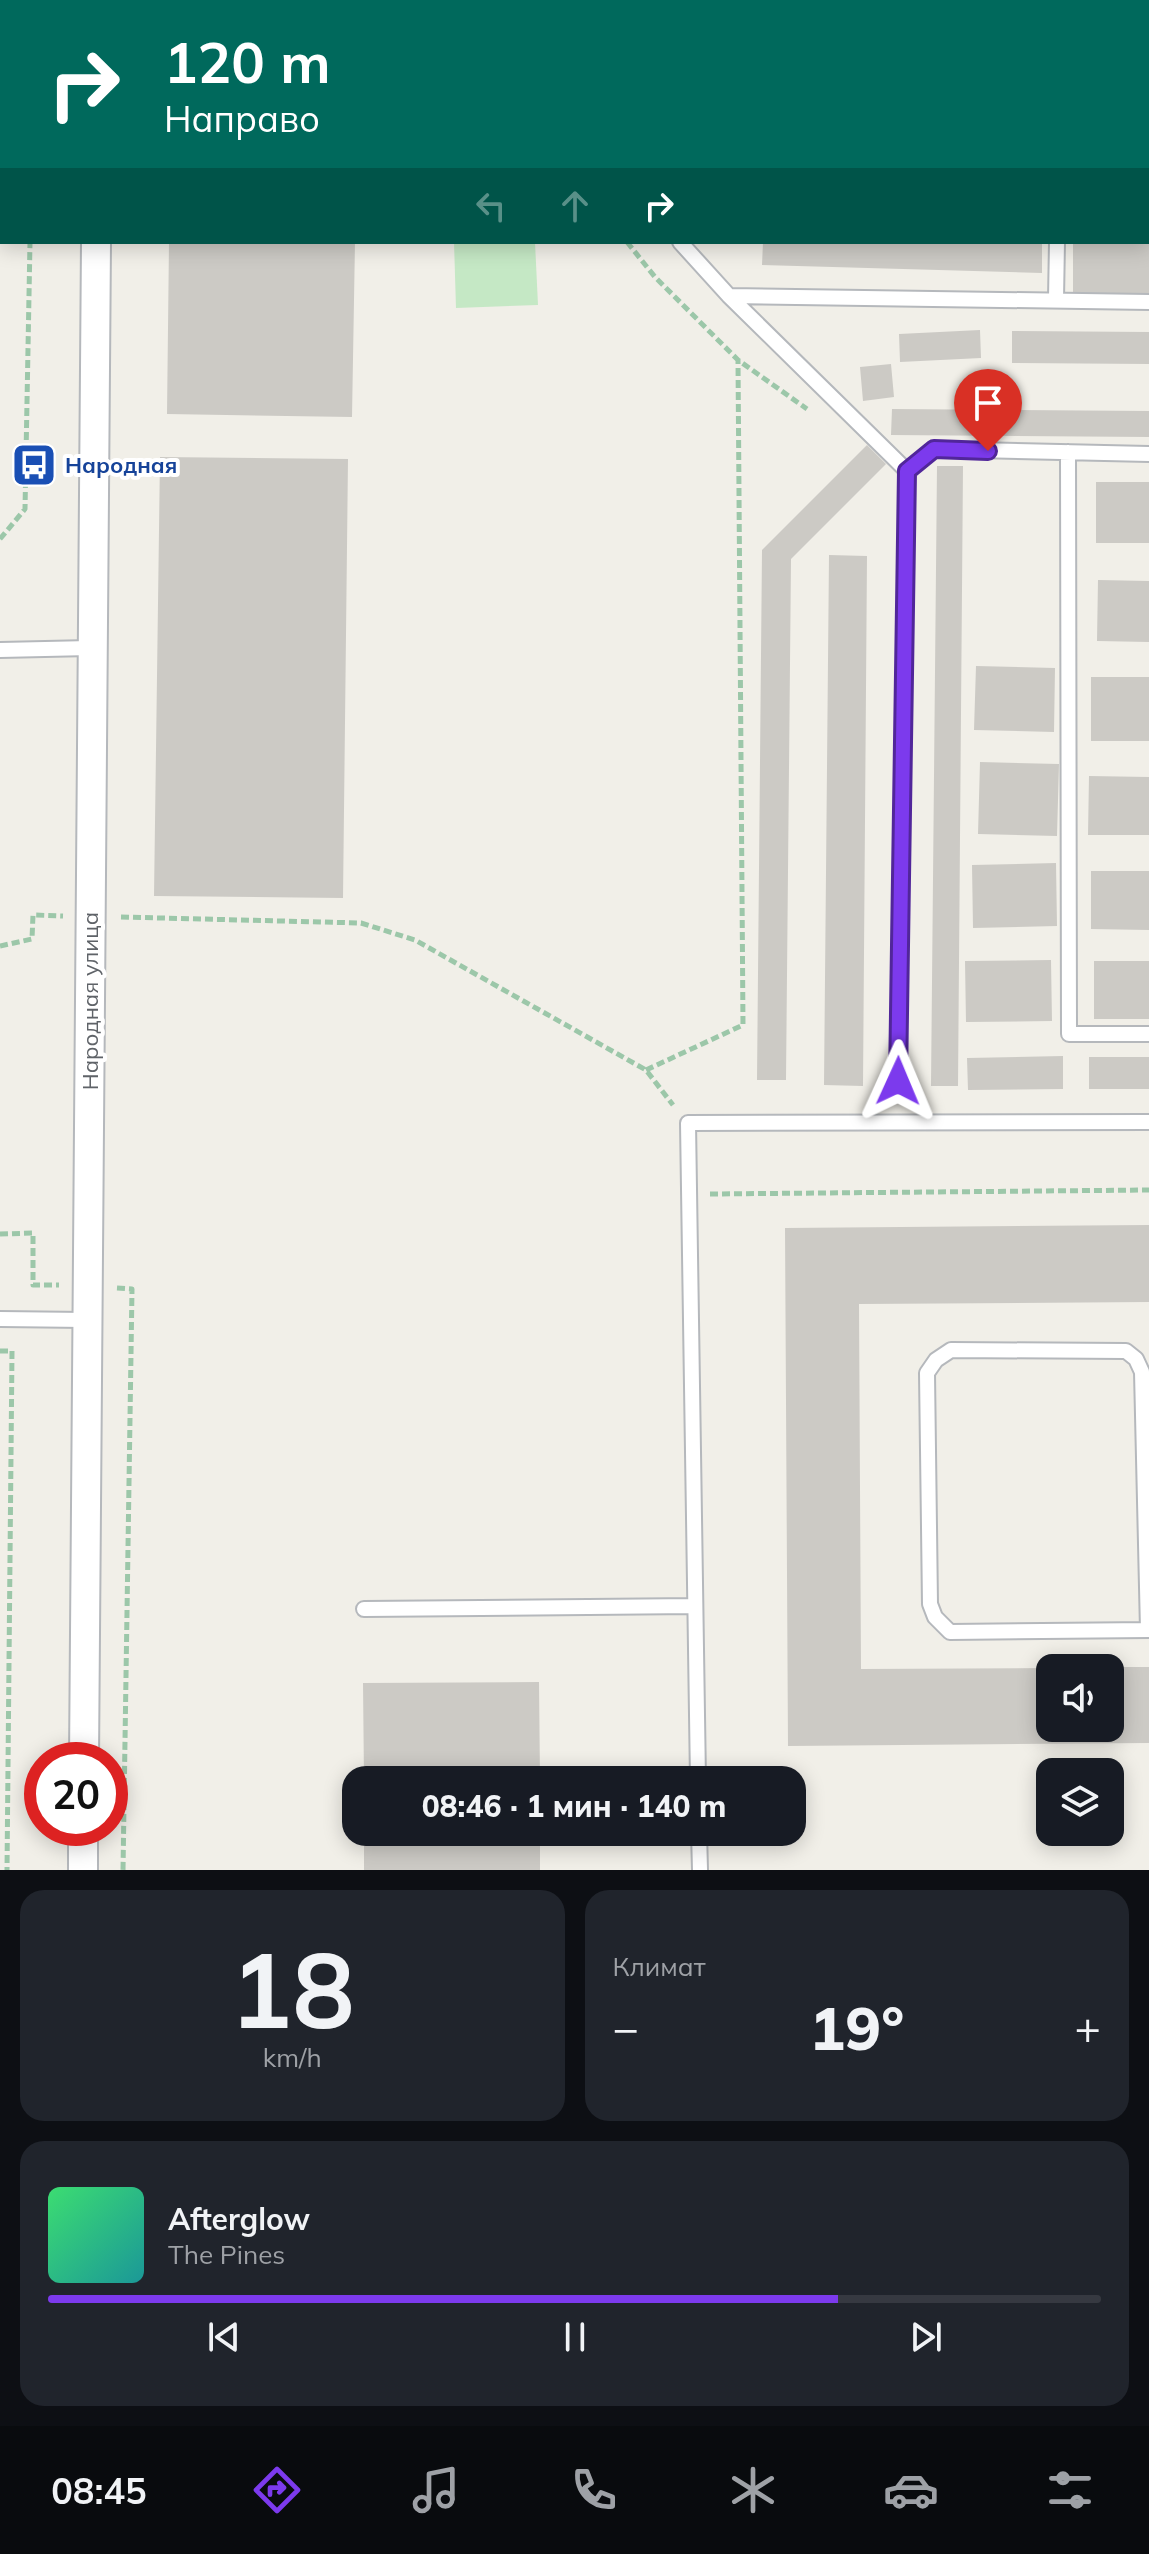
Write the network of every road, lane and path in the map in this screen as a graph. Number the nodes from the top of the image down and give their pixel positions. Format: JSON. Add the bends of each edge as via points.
{"nodes":[{"id":1,"x":30,"y":244,"type":"edge"},
{"id":2,"x":96,"y":244,"type":"edge"},
{"id":3,"x":629,"y":244,"type":"edge"},
{"id":4,"x":682,"y":244,"type":"edge"},
{"id":5,"x":1057,"y":244,"type":"edge"},
{"id":6,"x":729,"y":296,"type":"junction"},
{"id":7,"x":1056,"y":299,"type":"junction"},
{"id":8,"x":1149,"y":302,"type":"edge"},
{"id":9,"x":738,"y":360,"type":"junction"},
{"id":10,"x":810,"y":411,"type":"dead end"},
{"id":11,"x":1068,"y":452,"type":"junction"},
{"id":12,"x":1149,"y":454,"type":"edge"},
{"id":13,"x":907,"y":471,"type":"junction"},
{"id":14,"x":0,"y":539,"type":"edge"},
{"id":15,"x":90,"y":648,"type":"junction"},
{"id":16,"x":0,"y":650,"type":"edge"},
{"id":17,"x":90,"y":917,"type":"junction"},
{"id":18,"x":0,"y":946,"type":"edge"},
{"id":19,"x":1149,"y":1034,"type":"edge"},
{"id":20,"x":646,"y":1070,"type":"junction"},
{"id":21,"x":898,"y":1081,"type":"dead end"},
{"id":22,"x":1149,"y":1122,"type":"edge"},
{"id":23,"x":688,"y":1123,"type":"junction"},
{"id":24,"x":1149,"y":1190,"type":"edge"},
{"id":25,"x":689,"y":1194,"type":"junction"},
{"id":26,"x":0,"y":1319,"type":"edge"},
{"id":27,"x":86,"y":1320,"type":"junction"},
{"id":28,"x":0,"y":1351,"type":"edge"},
{"id":29,"x":695,"y":1606,"type":"junction"},
{"id":30,"x":364,"y":1609,"type":"dead end"},
{"id":31,"x":1148,"y":1630,"type":"edge"},
{"id":32,"x":84,"y":1742,"type":"edge"},
{"id":33,"x":698,"y":1766,"type":"edge"},
{"id":34,"x":83,"y":1846,"type":"edge"},
{"id":35,"x":699,"y":1846,"type":"edge"},
{"id":36,"x":7,"y":1870,"type":"edge"},
{"id":37,"x":83,"y":1870,"type":"edge"},
{"id":38,"x":700,"y":1870,"type":"edge"}],
"edges":[{"from":1,"to":14,"type":"path","via":[[25,509]]},
{"from":2,"to":15,"type":"street","name":"Народная улица"},
{"from":3,"to":9,"type":"path"},
{"from":4,"to":6,"type":"lane"},
{"from":5,"to":7,"type":"lane"},
{"from":6,"to":7,"type":"lane"},
{"from":6,"to":13,"type":"lane"},
{"from":7,"to":8,"type":"lane"},
{"from":9,"to":10,"type":"path"},
{"from":9,"to":20,"type":"path","via":[[743,1025]]},
{"from":11,"to":12,"type":"lane"},
{"from":11,"to":13,"type":"lane","via":[[934,449]]},
{"from":11,"to":19,"type":"lane","via":[[1069,1034]]},
{"from":13,"to":21,"type":"lane"},
{"from":15,"to":16,"type":"lane"},
{"from":15,"to":17,"type":"street","name":"Народная улица"},
{"from":17,"to":18,"type":"path","via":[[33,915],[32,939]]},
{"from":17,"to":20,"type":"path","via":[[361,923],[415,940]]},
{"from":17,"to":27,"type":"street","name":"Народная улица"},
{"from":20,"to":23,"type":"path"},
{"from":22,"to":23,"type":"lane"},
{"from":23,"to":25,"type":"lane"},
{"from":24,"to":25,"type":"path"},
{"from":25,"to":29,"type":"lane"},
{"from":26,"to":27,"type":"lane"},
{"from":27,"to":32,"type":"street","name":"Народная улица"},
{"from":28,"to":36,"type":"path","via":[[12,1351]]},
{"from":29,"to":30,"type":"lane"},
{"from":29,"to":33,"type":"lane"},
{"from":31,"to":31,"type":"lane","via":[[950,1632],[935,1617],[930,1604],[927,1373],[936,1360],[951,1350],[1126,1351],[1136,1359],[1142,1372]]},
{"from":34,"to":37,"type":"street"},
{"from":35,"to":38,"type":"lane"}]}
